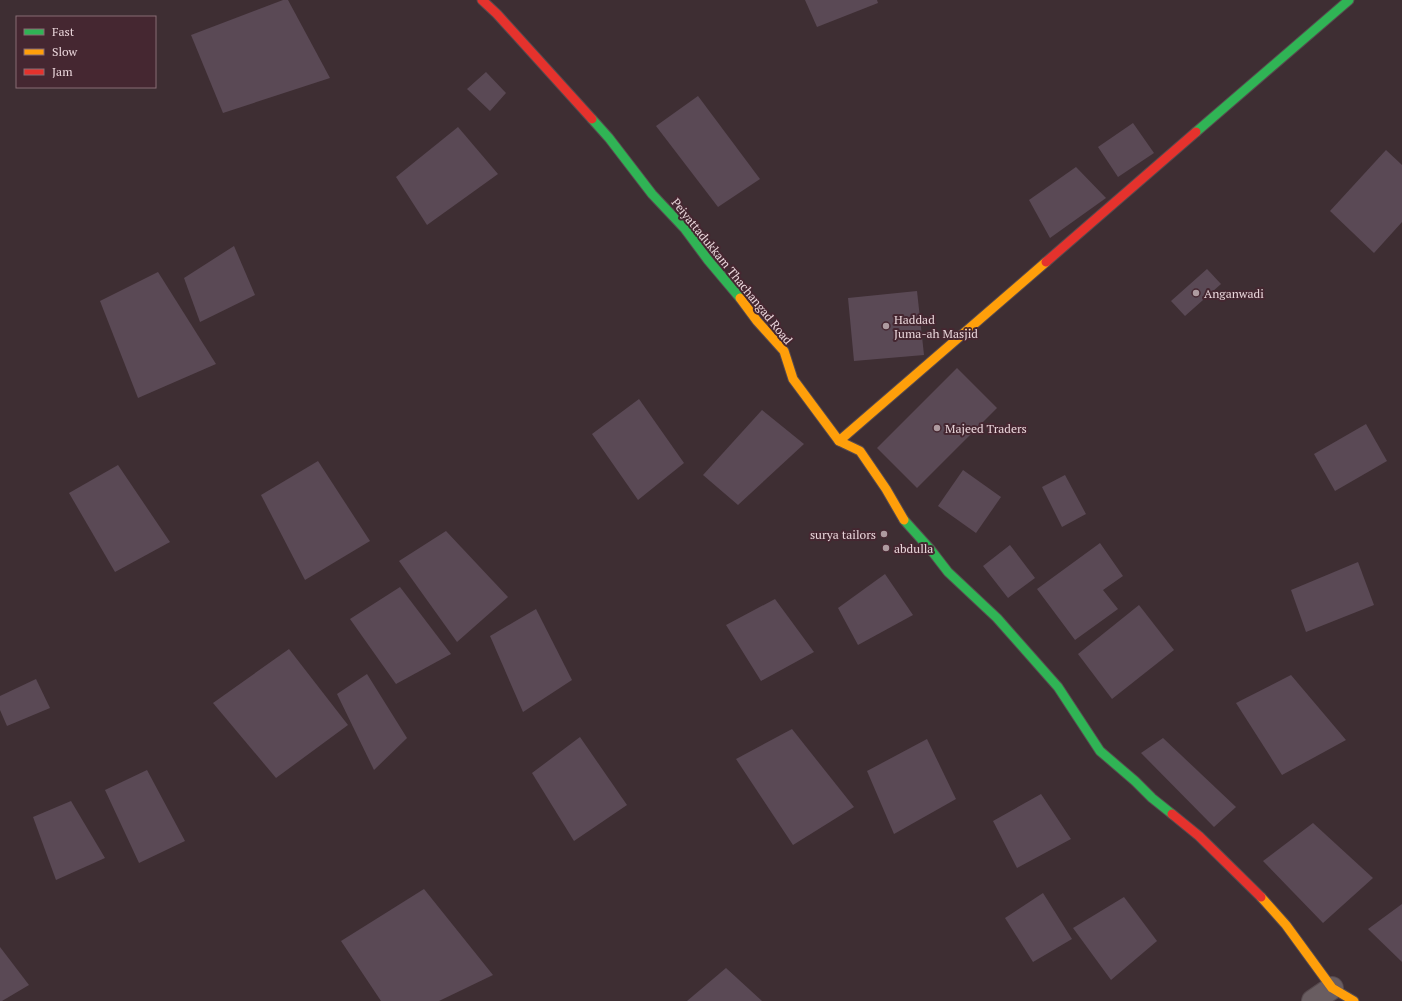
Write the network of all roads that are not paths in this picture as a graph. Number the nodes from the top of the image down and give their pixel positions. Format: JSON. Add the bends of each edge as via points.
{"nodes":[{"id":1,"x":482,"y":0,"type":"edge"},
{"id":2,"x":1349,"y":0,"type":"edge"},
{"id":3,"x":839,"y":441,"type":"junction"},
{"id":4,"x":1332,"y":988,"type":"junction"},
{"id":5,"x":1313,"y":1001,"type":"edge"},
{"id":6,"x":1354,"y":1001,"type":"edge"}],
"edges":[{"from":1,"to":3,"type":"main road","name":"Peiyattadukkam Thachangad Road","via":[[573,96],[784,351],[793,379]]},
{"from":2,"to":3,"type":"main road"},
{"from":3,"to":4,"type":"main road","name":"Peiyattadukkam Thachangad Road","via":[[860,451],[906,522],[948,572],[997,618],[1058,687],[1100,751],[1199,836],[1260,896],[1286,925]]},
{"from":4,"to":5,"type":"street"},
{"from":4,"to":6,"type":"main road","name":"Peiyattadukkam Thachangad Road"}]}
